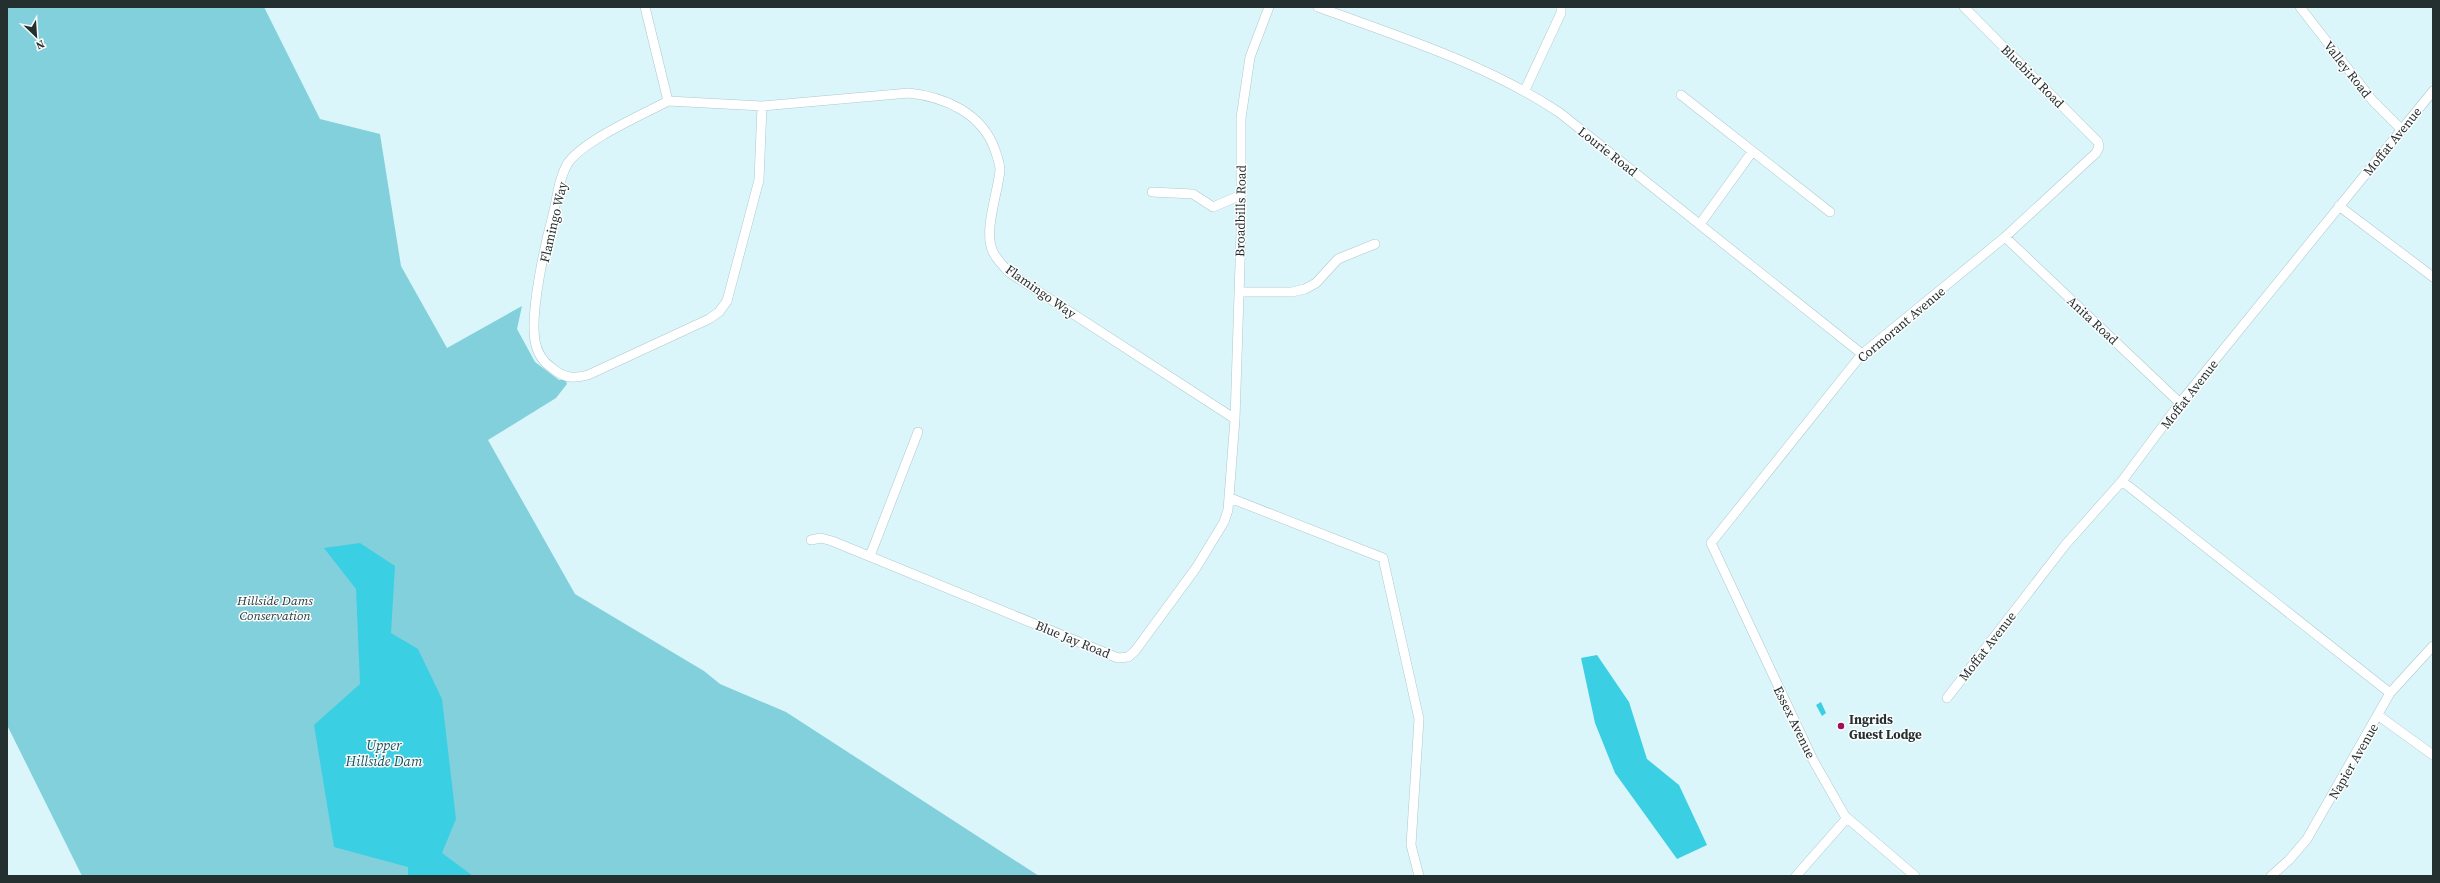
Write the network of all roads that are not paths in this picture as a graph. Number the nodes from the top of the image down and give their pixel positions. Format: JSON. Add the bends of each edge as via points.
{"nodes":[{"id":1,"x":645,"y":7,"type":"edge"},
{"id":2,"x":1269,"y":7,"type":"edge"},
{"id":3,"x":1318,"y":7,"type":"edge"},
{"id":4,"x":1561,"y":7,"type":"edge"},
{"id":5,"x":1964,"y":7,"type":"edge"},
{"id":6,"x":2300,"y":7,"type":"edge"},
{"id":7,"x":1525,"y":90,"type":"junction"},
{"id":8,"x":2433,"y":91,"type":"edge"},
{"id":9,"x":1681,"y":95,"type":"dead end"},
{"id":10,"x":668,"y":101,"type":"junction"},
{"id":11,"x":762,"y":106,"type":"junction"},
{"id":12,"x":2401,"y":129,"type":"junction"},
{"id":13,"x":2099,"y":147,"type":"joint"},
{"id":14,"x":1752,"y":152,"type":"junction"},
{"id":15,"x":1152,"y":192,"type":"dead end"},
{"id":16,"x":1241,"y":195,"type":"junction"},
{"id":17,"x":2339,"y":206,"type":"junction"},
{"id":18,"x":1830,"y":212,"type":"dead end"},
{"id":19,"x":1700,"y":224,"type":"junction"},
{"id":20,"x":2005,"y":238,"type":"junction"},
{"id":21,"x":1375,"y":244,"type":"dead end"},
{"id":22,"x":2433,"y":277,"type":"edge"},
{"id":23,"x":1239,"y":292,"type":"junction"},
{"id":24,"x":1862,"y":354,"type":"junction"},
{"id":25,"x":2180,"y":403,"type":"junction"},
{"id":26,"x":1235,"y":419,"type":"junction"},
{"id":27,"x":918,"y":432,"type":"dead end"},
{"id":28,"x":2122,"y":481,"type":"junction"},
{"id":29,"x":1230,"y":498,"type":"junction"},
{"id":30,"x":811,"y":540,"type":"dead end"},
{"id":31,"x":1710,"y":543,"type":"joint"},
{"id":32,"x":870,"y":556,"type":"junction"},
{"id":33,"x":2433,"y":646,"type":"edge"},
{"id":34,"x":2390,"y":693,"type":"junction"},
{"id":35,"x":1947,"y":698,"type":"dead end"},
{"id":36,"x":2379,"y":716,"type":"junction"},
{"id":37,"x":2433,"y":755,"type":"edge"},
{"id":38,"x":1847,"y":818,"type":"junction"},
{"id":39,"x":1419,"y":876,"type":"edge"},
{"id":40,"x":1796,"y":876,"type":"edge"},
{"id":41,"x":1915,"y":876,"type":"edge"},
{"id":42,"x":2271,"y":876,"type":"edge"}],
"edges":[{"from":1,"to":10,"type":"street"},
{"from":2,"to":16,"type":"street","name":"Broadbills Road","via":[[1250,57],[1245,80],[1241,118]]},
{"from":3,"to":7,"type":"street","name":"Lourie Road","via":[[1412,42]]},
{"from":4,"to":7,"type":"street","via":[[1561,13]]},
{"from":5,"to":13,"type":"street","name":"Bluebird Road","via":[[2098,142]]},
{"from":6,"to":12,"type":"street","name":"Valley Road","via":[[2373,101]]},
{"from":7,"to":19,"type":"street","name":"Lourie Road","via":[[1560,113]]},
{"from":8,"to":12,"type":"street","name":"Moffat Avenue"},
{"from":9,"to":14,"type":"street"},
{"from":10,"to":11,"type":"street","name":"Flamingo Way"},
{"from":10,"to":11,"type":"street","name":"Flamingo Way","via":[[590,145],[573,157],[564,172],[545,244],[533,327],[535,342],[546,364],[563,377],[588,375],[719,312],[727,301],[759,180]]},
{"from":11,"to":26,"type":"street","name":"Flamingo Way","via":[[909,93],[931,96],[953,104],[974,117],[992,140],[999,162],[991,241],[993,251],[1001,263],[1010,273]]},
{"from":12,"to":17,"type":"street","name":"Moffat Avenue"},
{"from":13,"to":20,"type":"street","name":"Cormorant Avenue","via":[[2096,153]]},
{"from":14,"to":18,"type":"street"},
{"from":14,"to":19,"type":"street"},
{"from":15,"to":16,"type":"street","via":[[1193,194],[1213,207]]},
{"from":16,"to":23,"type":"street","name":"Broadbills Road"},
{"from":17,"to":22,"type":"street"},
{"from":17,"to":25,"type":"street","name":"Moffat Avenue"},
{"from":19,"to":24,"type":"street","name":"Lourie Road"},
{"from":20,"to":24,"type":"street","name":"Cormorant Avenue"},
{"from":20,"to":25,"type":"street","name":"Anita Road"},
{"from":21,"to":23,"type":"street","via":[[1338,259],[1316,283],[1305,289],[1292,292]]},
{"from":23,"to":26,"type":"street","name":"Broadbills Road"},
{"from":24,"to":31,"type":"street","name":"Cormorant Avenue"},
{"from":25,"to":28,"type":"street","name":"Moffat Avenue"},
{"from":26,"to":29,"type":"street","name":"Blue Jay Road"},
{"from":27,"to":32,"type":"street"},
{"from":28,"to":34,"type":"street"},
{"from":28,"to":35,"type":"street","name":"Moffat Avenue","via":[[2066,544]]},
{"from":29,"to":32,"type":"street","name":"Blue Jay Road","via":[[1224,522],[1196,568],[1135,651],[1123,658]]},
{"from":29,"to":39,"type":"street","via":[[1383,558],[1419,719],[1411,845]]},
{"from":30,"to":32,"type":"street","name":"Blue Jay Road","via":[[821,538]]},
{"from":31,"to":38,"type":"street","name":"Essex Avenue","via":[[1810,754]]},
{"from":33,"to":34,"type":"street","name":"Napier Avenue"},
{"from":34,"to":36,"type":"street","name":"Napier Avenue"},
{"from":36,"to":37,"type":"street"},
{"from":36,"to":42,"type":"street","name":"Napier Avenue","via":[[2307,839]]},
{"from":38,"to":40,"type":"street"},
{"from":38,"to":41,"type":"street","name":"Essex Avenue"}]}
